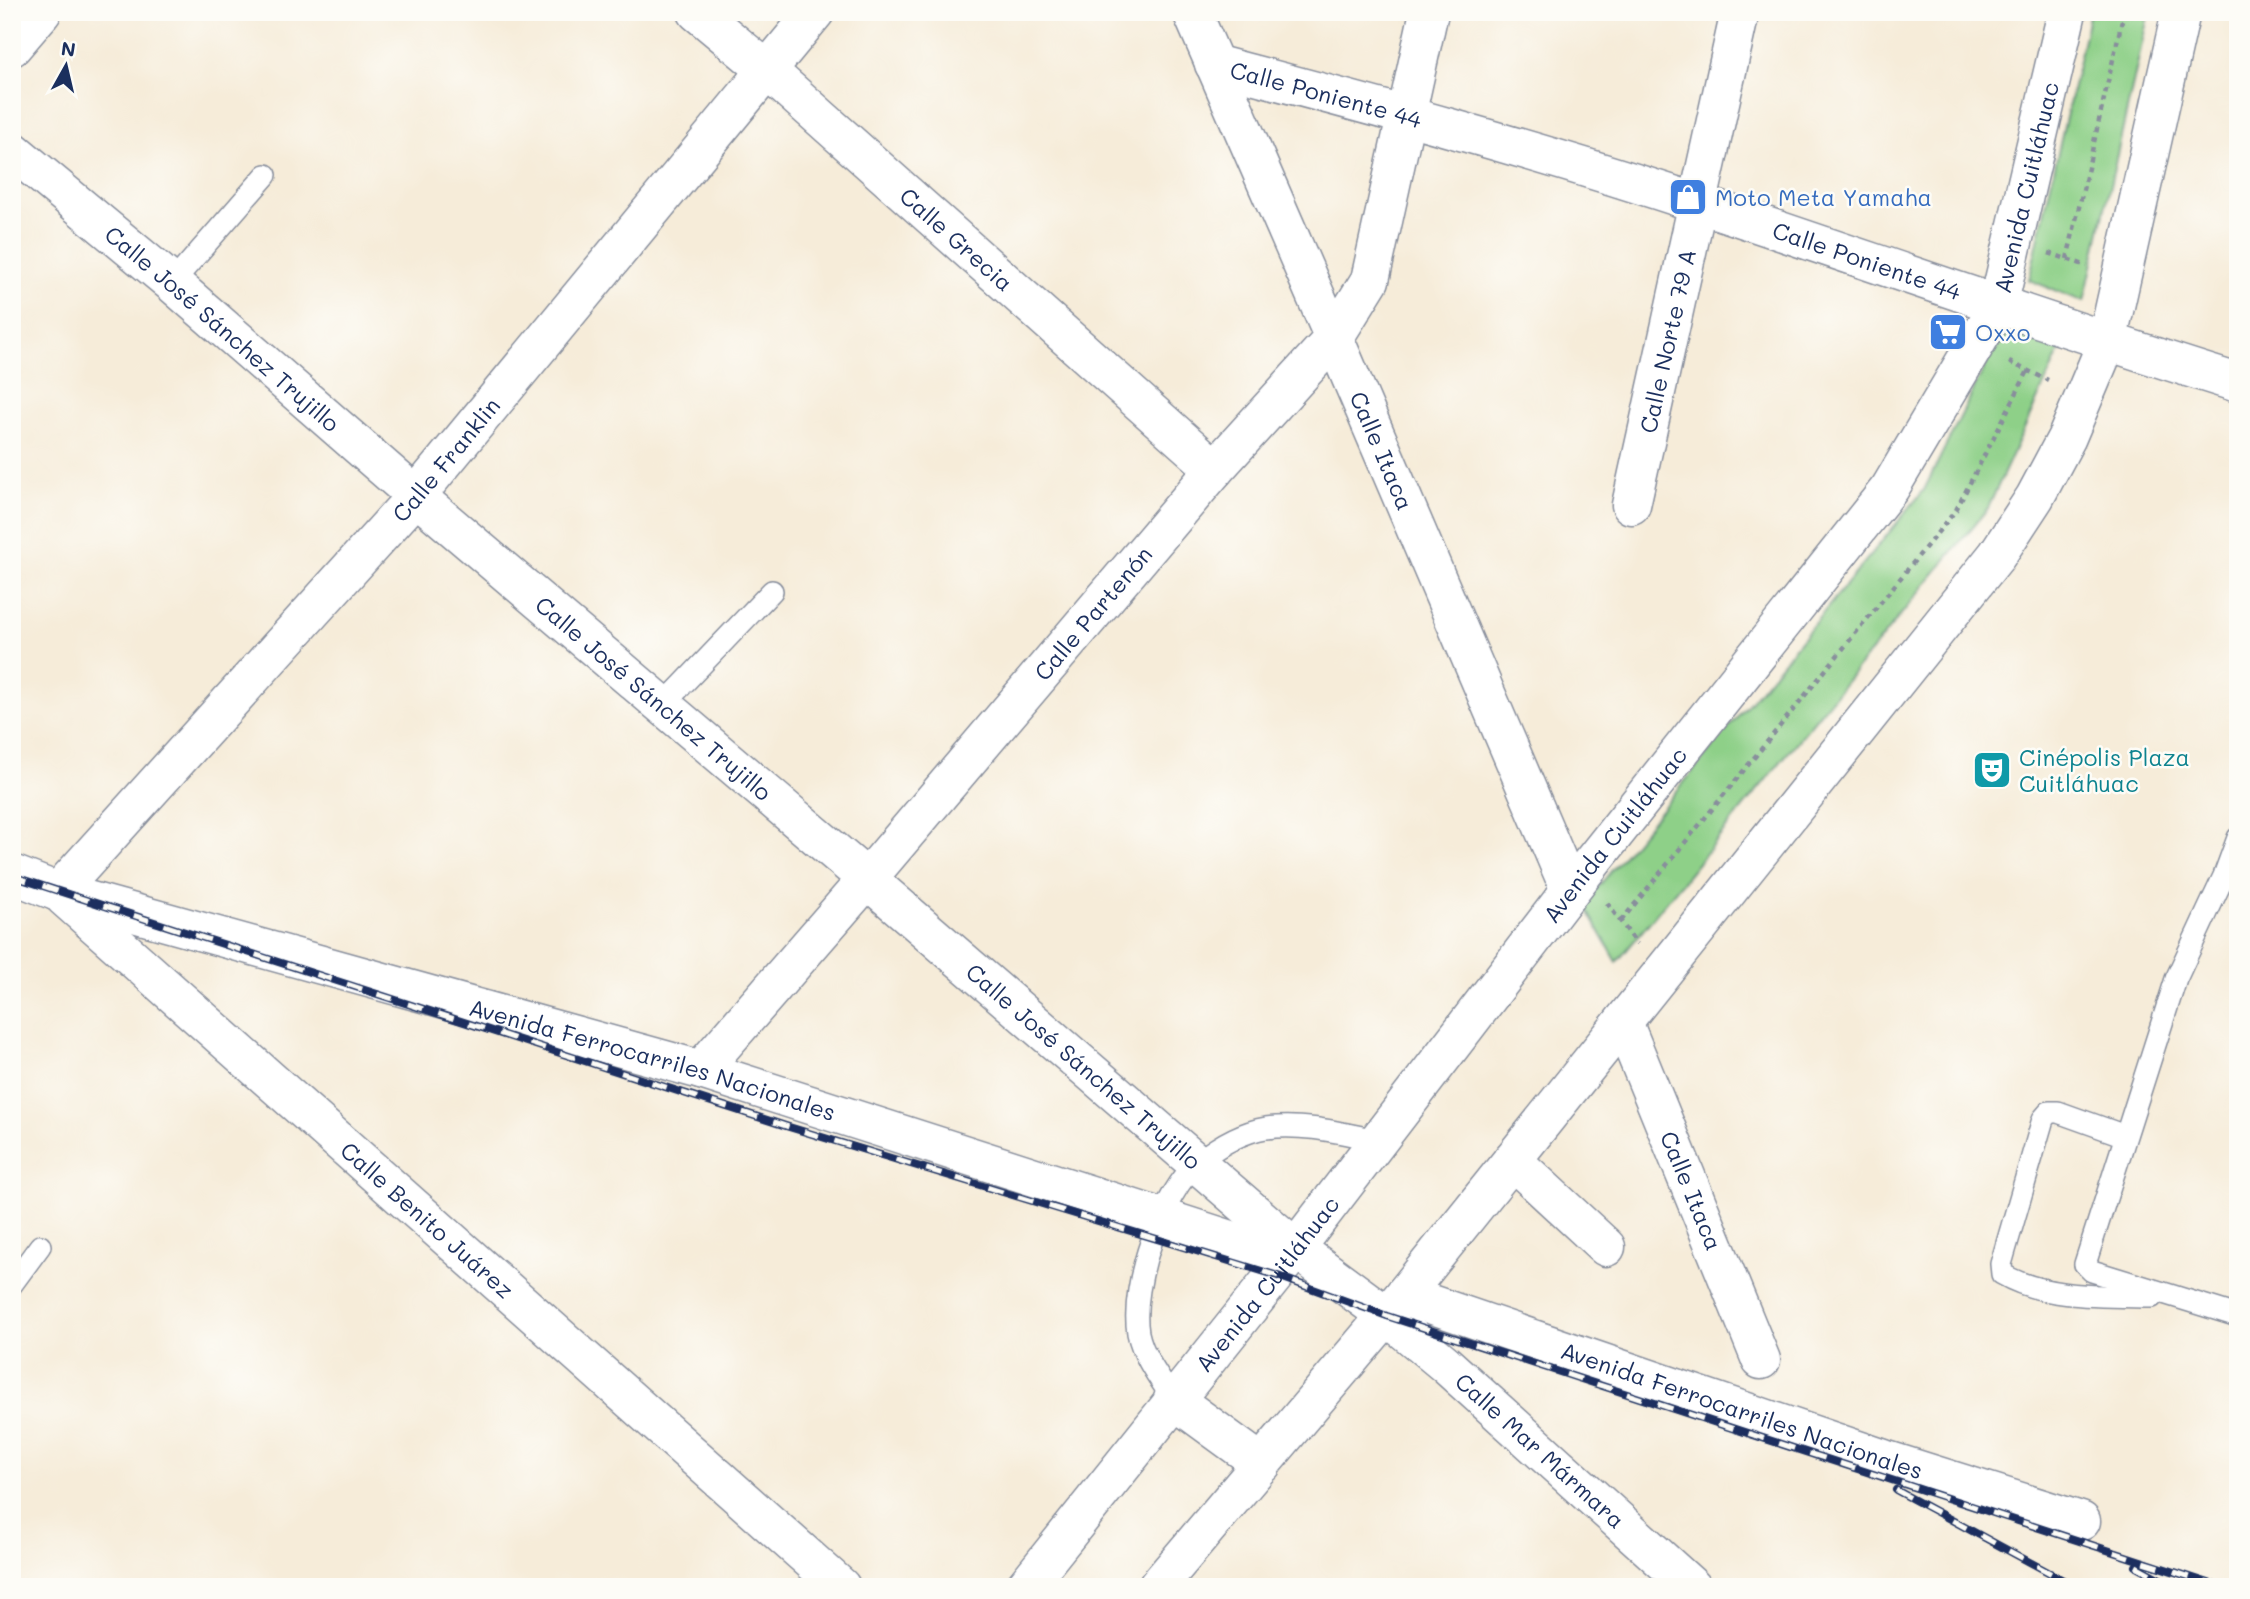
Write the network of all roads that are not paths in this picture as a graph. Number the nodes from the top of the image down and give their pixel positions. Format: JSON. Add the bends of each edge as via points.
{"nodes":[{"id":1,"x":42,"y":12,"type":"edge"},
{"id":2,"x":697,"y":12,"type":"edge"},
{"id":3,"x":815,"y":12,"type":"edge"},
{"id":4,"x":1192,"y":12,"type":"edge"},
{"id":5,"x":1429,"y":12,"type":"edge"},
{"id":6,"x":1740,"y":12,"type":"edge"},
{"id":7,"x":2067,"y":12,"type":"edge"},
{"id":8,"x":2181,"y":12,"type":"edge"},
{"id":9,"x":12,"y":47,"type":"edge"},
{"id":10,"x":1214,"y":64,"type":"junction"},
{"id":11,"x":768,"y":71,"type":"junction"},
{"id":12,"x":1407,"y":115,"type":"junction"},
{"id":13,"x":12,"y":150,"type":"edge"},
{"id":14,"x":266,"y":175,"type":"dead end"},
{"id":15,"x":1698,"y":204,"type":"junction"},
{"id":16,"x":172,"y":282,"type":"junction"},
{"id":17,"x":1998,"y":306,"type":"junction"},
{"id":18,"x":1334,"y":338,"type":"junction"},
{"id":19,"x":2107,"y":342,"type":"junction"},
{"id":20,"x":2238,"y":383,"type":"edge"},
{"id":21,"x":1215,"y":469,"type":"junction"},
{"id":22,"x":416,"y":496,"type":"junction"},
{"id":23,"x":1631,"y":505,"type":"dead end"},
{"id":24,"x":772,"y":591,"type":"dead end"},
{"id":25,"x":663,"y":705,"type":"junction"},
{"id":26,"x":2238,"y":838,"type":"edge"},
{"id":27,"x":12,"y":857,"type":"edge"},
{"id":28,"x":12,"y":874,"type":"edge"},
{"id":29,"x":867,"y":879,"type":"junction"},
{"id":30,"x":1577,"y":880,"type":"junction"},
{"id":31,"x":58,"y":892,"type":"junction"},
{"id":32,"x":1623,"y":1022,"type":"junction"},
{"id":33,"x":701,"y":1070,"type":"junction"},
{"id":34,"x":2125,"y":1136,"type":"junction"},
{"id":35,"x":1377,"y":1140,"type":"junction"},
{"id":36,"x":1512,"y":1160,"type":"junction"},
{"id":37,"x":1198,"y":1162,"type":"junction"},
{"id":38,"x":1161,"y":1218,"type":"junction"},
{"id":39,"x":40,"y":1246,"type":"dead end"},
{"id":40,"x":1606,"y":1247,"type":"dead end"},
{"id":41,"x":1291,"y":1253,"type":"junction"},
{"id":42,"x":12,"y":1284,"type":"edge"},
{"id":43,"x":2177,"y":1298,"type":"junction"},
{"id":44,"x":1396,"y":1306,"type":"junction"},
{"id":45,"x":2238,"y":1316,"type":"edge"},
{"id":46,"x":1761,"y":1360,"type":"dead end"},
{"id":47,"x":1173,"y":1399,"type":"junction"},
{"id":48,"x":1262,"y":1464,"type":"junction"},
{"id":49,"x":2081,"y":1521,"type":"dead end"},
{"id":50,"x":841,"y":1587,"type":"edge"},
{"id":51,"x":1025,"y":1587,"type":"edge"},
{"id":52,"x":1157,"y":1587,"type":"edge"},
{"id":53,"x":1692,"y":1587,"type":"edge"}],
"edges":[{"from":1,"to":9,"type":"street"},
{"from":2,"to":11,"type":"street","name":"Calle Grecia"},
{"from":3,"to":11,"type":"street","name":"Calle Franklin"},
{"from":4,"to":10,"type":"street","name":"Calle Itaca"},
{"from":5,"to":12,"type":"street","name":"Calle Partenón"},
{"from":6,"to":15,"type":"street","name":"Calle Norte 79 A"},
{"from":7,"to":17,"type":"street","name":"Avenida Cuitláhuac"},
{"from":8,"to":19,"type":"street"},
{"from":10,"to":12,"type":"street","name":"Calle Poniente 44"},
{"from":10,"to":18,"type":"street","name":"Calle Itaca"},
{"from":11,"to":21,"type":"street","name":"Calle Grecia"},
{"from":11,"to":22,"type":"street","name":"Calle Franklin"},
{"from":12,"to":15,"type":"street","name":"Calle Poniente 44"},
{"from":12,"to":18,"type":"street","name":"Calle Partenón","via":[[1370,280]]},
{"from":13,"to":16,"type":"street","name":"Calle José Sánchez Trujillo"},
{"from":14,"to":16,"type":"lane"},
{"from":15,"to":17,"type":"street","name":"Calle Poniente 44"},
{"from":15,"to":23,"type":"street","name":"Calle Norte 79 A"},
{"from":16,"to":22,"type":"street","name":"Calle José Sánchez Trujillo"},
{"from":17,"to":19,"type":"street","name":"Calle Poniente 44"},
{"from":17,"to":30,"type":"street","name":"Avenida Cuitláhuac","via":[[1890,488]]},
{"from":18,"to":21,"type":"street","name":"Calle Partenón"},
{"from":18,"to":30,"type":"street","name":"Calle Itaca"},
{"from":19,"to":20,"type":"street","name":"Calle Poniente 44"},
{"from":19,"to":32,"type":"street","via":[[2067,437],[1997,555]]},
{"from":21,"to":29,"type":"street","name":"Calle Partenón"},
{"from":22,"to":25,"type":"street","name":"Calle José Sánchez Trujillo"},
{"from":22,"to":31,"type":"street","name":"Calle Franklin"},
{"from":24,"to":25,"type":"lane"},
{"from":25,"to":29,"type":"street","name":"Calle José Sánchez Trujillo"},
{"from":26,"to":34,"type":"lane","via":[[2176,979]]},
{"from":27,"to":31,"type":"street","name":"Calle Benito Juárez"},
{"from":28,"to":31,"type":"street","name":"Avenida Ferrocarriles Nacionales"},
{"from":29,"to":33,"type":"street","name":"Calle Partenón"},
{"from":29,"to":37,"type":"street","name":"Calle José Sánchez Trujillo"},
{"from":30,"to":35,"type":"street","name":"Avenida Cuitláhuac"},
{"from":31,"to":33,"type":"street","name":"Avenida Ferrocarriles Nacionales"},
{"from":31,"to":50,"type":"street","name":"Calle Benito Juárez"},
{"from":32,"to":36,"type":"street"},
{"from":32,"to":46,"type":"street","name":"Calle Itaca"},
{"from":33,"to":38,"type":"street","name":"Avenida Ferrocarriles Nacionales"},
{"from":34,"to":43,"type":"lane","via":[[2085,1264],[2092,1271]]},
{"from":34,"to":43,"type":"lane","via":[[2049,1112],[2043,1119],[2001,1264],[2002,1274],[2071,1295]]},
{"from":35,"to":37,"type":"lane","via":[[1303,1127],[1265,1128],[1231,1139]]},
{"from":35,"to":41,"type":"street","name":"Avenida Cuitláhuac"},
{"from":36,"to":40,"type":"street"},
{"from":36,"to":44,"type":"street"},
{"from":37,"to":38,"type":"lane"},
{"from":37,"to":41,"type":"street","name":"Calle José Sánchez Trujillo"},
{"from":38,"to":41,"type":"street","name":"Avenida Ferrocarriles Nacionales"},
{"from":38,"to":47,"type":"lane","via":[[1145,1261],[1138,1334],[1151,1366]]},
{"from":39,"to":42,"type":"lane"},
{"from":41,"to":44,"type":"street"},
{"from":41,"to":47,"type":"street","name":"Avenida Cuitláhuac"},
{"from":43,"to":45,"type":"lane"},
{"from":44,"to":48,"type":"street"},
{"from":44,"to":49,"type":"street","name":"Avenida Ferrocarriles Nacionales"},
{"from":44,"to":53,"type":"street","name":"Calle Mar Mármara","via":[[1445,1364]]},
{"from":47,"to":48,"type":"street"},
{"from":47,"to":51,"type":"street","name":"Avenida Cuitláhuac"},
{"from":48,"to":52,"type":"street"}]}
